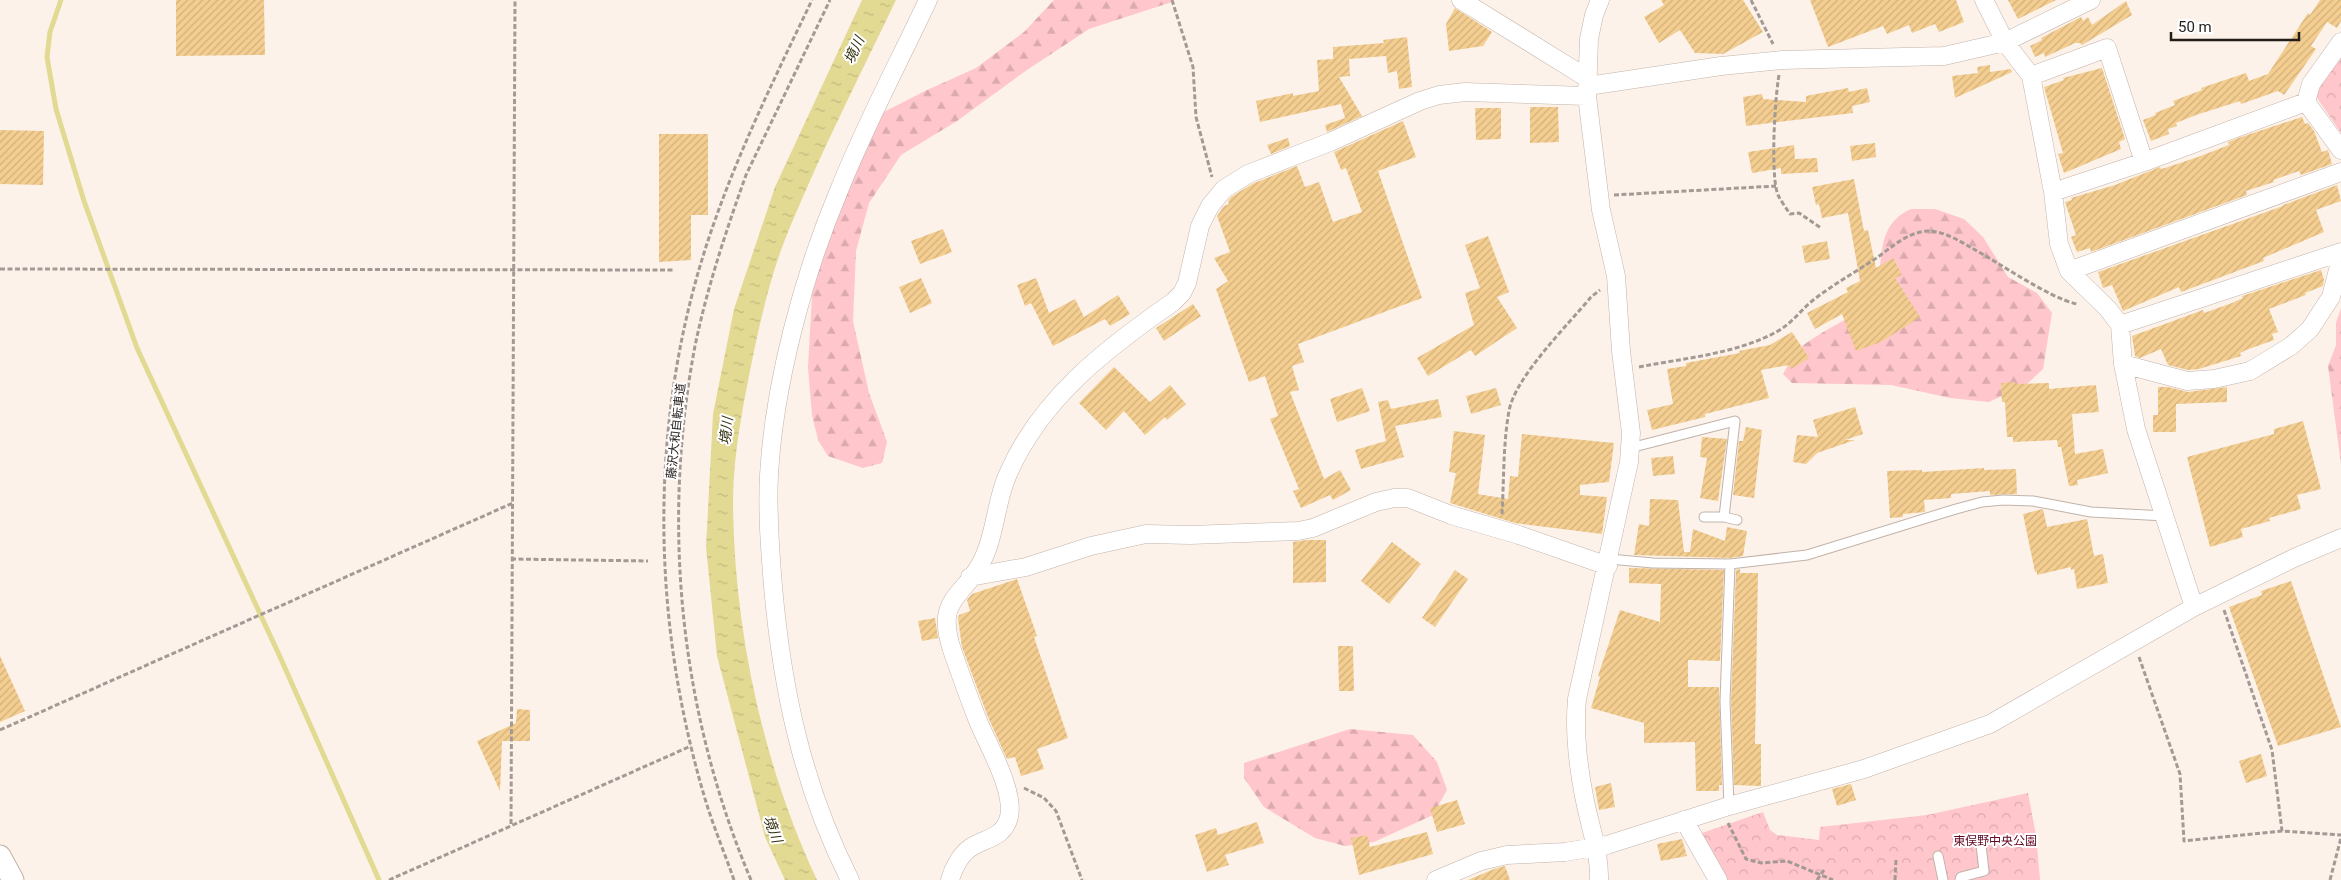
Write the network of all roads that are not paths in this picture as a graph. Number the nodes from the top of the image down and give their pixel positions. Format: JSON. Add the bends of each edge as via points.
{"nodes":[{"id":1,"x":928,"y":0,"type":"edge"},
{"id":2,"x":1461,"y":0,"type":"edge"},
{"id":3,"x":1600,"y":0,"type":"edge"},
{"id":4,"x":1984,"y":0,"type":"edge"},
{"id":5,"x":2091,"y":0,"type":"edge"},
{"id":6,"x":2005,"y":42,"type":"junction"},
{"id":7,"x":2341,"y":42,"type":"edge"},
{"id":8,"x":2031,"y":76,"type":"junction"},
{"id":9,"x":1587,"y":87,"type":"junction"},
{"id":10,"x":2306,"y":102,"type":"junction"},
{"id":11,"x":2341,"y":150,"type":"edge"},
{"id":12,"x":2144,"y":162,"type":"junction"},
{"id":13,"x":2341,"y":172,"type":"edge"},
{"id":14,"x":2053,"y":192,"type":"junction"},
{"id":15,"x":2341,"y":252,"type":"edge"},
{"id":16,"x":2341,"y":258,"type":"edge"},
{"id":17,"x":2069,"y":271,"type":"junction"},
{"id":18,"x":2120,"y":324,"type":"junction"},
{"id":19,"x":2123,"y":364,"type":"junction"},
{"id":20,"x":1630,"y":448,"type":"junction"},
{"id":21,"x":2165,"y":516,"type":"junction"},
{"id":22,"x":1704,"y":517,"type":"dead end"},
{"id":23,"x":1724,"y":517,"type":"junction"},
{"id":24,"x":1737,"y":520,"type":"dead end"},
{"id":25,"x":2341,"y":538,"type":"edge"},
{"id":26,"x":1608,"y":562,"type":"junction"},
{"id":27,"x":1730,"y":564,"type":"junction"},
{"id":28,"x":970,"y":577,"type":"junction"},
{"id":29,"x":2194,"y":607,"type":"junction"},
{"id":30,"x":1726,"y":807,"type":"junction"},
{"id":31,"x":1684,"y":820,"type":"junction"},
{"id":32,"x":1981,"y":845,"type":"dead end"},
{"id":33,"x":1596,"y":847,"type":"junction"},
{"id":34,"x":0,"y":856,"type":"edge"},
{"id":35,"x":1938,"y":856,"type":"dead end"},
{"id":36,"x":13,"y":880,"type":"edge"},
{"id":37,"x":850,"y":880,"type":"edge"},
{"id":38,"x":950,"y":880,"type":"edge"},
{"id":39,"x":1436,"y":880,"type":"edge"},
{"id":40,"x":1599,"y":880,"type":"edge"},
{"id":41,"x":1718,"y":880,"type":"edge"},
{"id":42,"x":1943,"y":880,"type":"edge"},
{"id":43,"x":1960,"y":880,"type":"edge"}],
"edges":[{"from":1,"to":37,"type":"street","via":[[837,193],[814,260],[790,342],[778,403],[770,475],[770,547],[776,625],[788,698],[807,775]]},
{"from":2,"to":9,"type":"street"},
{"from":3,"to":9,"type":"street","via":[[1589,39]]},
{"from":4,"to":6,"type":"street"},
{"from":5,"to":6,"type":"street"},
{"from":6,"to":8,"type":"street"},
{"from":6,"to":9,"type":"street","via":[[1944,56],[1782,60]]},
{"from":7,"to":10,"type":"street","via":[[2311,84]]},
{"from":8,"to":12,"type":"street","via":[[2107,48]]},
{"from":8,"to":14,"type":"street"},
{"from":9,"to":20,"type":"street","via":[[1600,196],[1616,276]]},
{"from":9,"to":28,"type":"street","via":[[1439,95],[1248,174],[1224,189],[1200,226],[1182,293],[1075,378],[1029,434],[1007,475],[984,558]]},
{"from":10,"to":11,"type":"street"},
{"from":10,"to":12,"type":"street"},
{"from":12,"to":14,"type":"street"},
{"from":13,"to":17,"type":"street"},
{"from":14,"to":17,"type":"street","via":[[2059,244]]},
{"from":15,"to":18,"type":"street"},
{"from":16,"to":19,"type":"street","via":[[2331,297],[2310,329],[2291,346],[2250,371],[2187,381]]},
{"from":17,"to":18,"type":"street"},
{"from":18,"to":19,"type":"street"},
{"from":19,"to":21,"type":"street","via":[[2136,429]]},
{"from":20,"to":23,"type":"lane","via":[[1735,421]]},
{"from":20,"to":26,"type":"street"},
{"from":21,"to":27,"type":"lane","via":[[2091,512],[2033,501],[1982,502],[1808,555]]},
{"from":21,"to":29,"type":"street"},
{"from":22,"to":23,"type":"lane"},
{"from":23,"to":24,"type":"lane"},
{"from":25,"to":29,"type":"street"},
{"from":26,"to":27,"type":"lane"},
{"from":26,"to":28,"type":"street","via":[[1451,515],[1408,498],[1394,498],[1358,508],[1306,529],[1276,533],[1146,534],[1091,546],[1026,567]]},
{"from":26,"to":33,"type":"street","via":[[1577,700],[1576,718],[1584,795]]},
{"from":27,"to":30,"type":"lane","via":[[1725,701]]},
{"from":28,"to":38,"type":"street","via":[[953,597],[946,623],[952,651],[1009,799],[1010,815],[1000,834],[969,849]]},
{"from":29,"to":30,"type":"street","via":[[1990,724],[1864,770]]},
{"from":30,"to":31,"type":"street"},
{"from":31,"to":33,"type":"street"},
{"from":31,"to":41,"type":"street"},
{"from":32,"to":43,"type":"lane","via":[[1984,871]]},
{"from":33,"to":39,"type":"street","via":[[1506,855]]},
{"from":33,"to":40,"type":"street"},
{"from":34,"to":36,"type":"street"},
{"from":35,"to":42,"type":"lane"}]}
